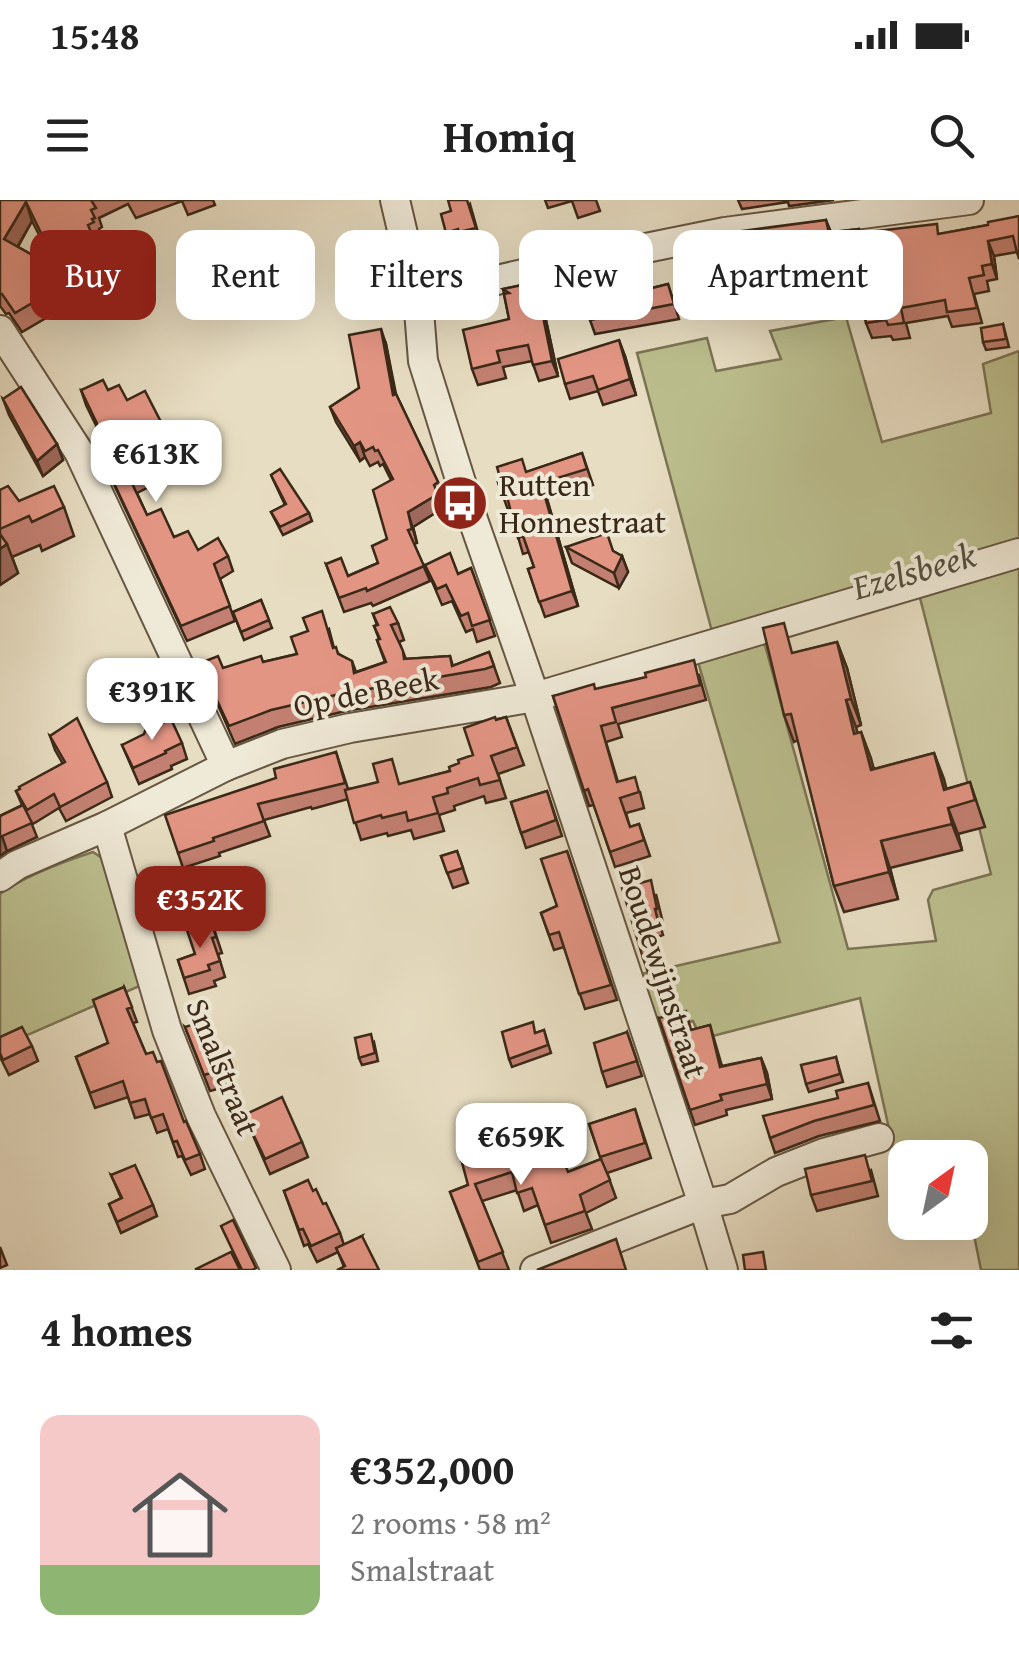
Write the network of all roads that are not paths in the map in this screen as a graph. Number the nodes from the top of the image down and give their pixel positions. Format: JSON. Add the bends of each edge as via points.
{"nodes":[{"id":1,"x":395,"y":200,"type":"edge"},
{"id":2,"x":969,"y":200,"type":"edge"},
{"id":3,"x":402,"y":230,"type":"edge"},
{"id":4,"x":499,"y":280,"type":"edge"},
{"id":5,"x":419,"y":320,"type":"edge"},
{"id":6,"x":0,"y":330,"type":"edge"},
{"id":7,"x":1019,"y":554,"type":"edge"},
{"id":8,"x":534,"y":696,"type":"junction"},
{"id":9,"x":226,"y":766,"type":"junction"},
{"id":10,"x":107,"y":826,"type":"junction"},
{"id":11,"x":0,"y":877,"type":"edge"},
{"id":12,"x":879,"y":1138,"type":"dead end"},
{"id":13,"x":703,"y":1204,"type":"junction"},
{"id":14,"x":276,"y":1270,"type":"edge"},
{"id":15,"x":535,"y":1270,"type":"edge"},
{"id":16,"x":722,"y":1270,"type":"edge"}],
"edges":[{"from":1,"to":3,"type":"street","name":"Boudewijnstraat"},
{"from":2,"to":4,"type":"street","via":[[725,232]]},
{"from":5,"to":8,"type":"street","name":"Boudewijnstraat","via":[[422,360]]},
{"from":6,"to":9,"type":"street","via":[[79,452]]},
{"from":7,"to":8,"type":"street"},
{"from":8,"to":9,"type":"street","name":"Op de Beek","via":[[334,732]]},
{"from":8,"to":13,"type":"street","name":"Boudewijnstraat"},
{"from":9,"to":10,"type":"street","name":"Op de Beek"},
{"from":10,"to":11,"type":"street","name":"Op de Beek"},
{"from":10,"to":14,"type":"street","name":"Smalstraat","via":[[166,1030]]},
{"from":12,"to":13,"type":"street","via":[[824,1153],[730,1199]]},
{"from":13,"to":15,"type":"street"},
{"from":13,"to":16,"type":"street","name":"Boudewijnstraat"}]}
